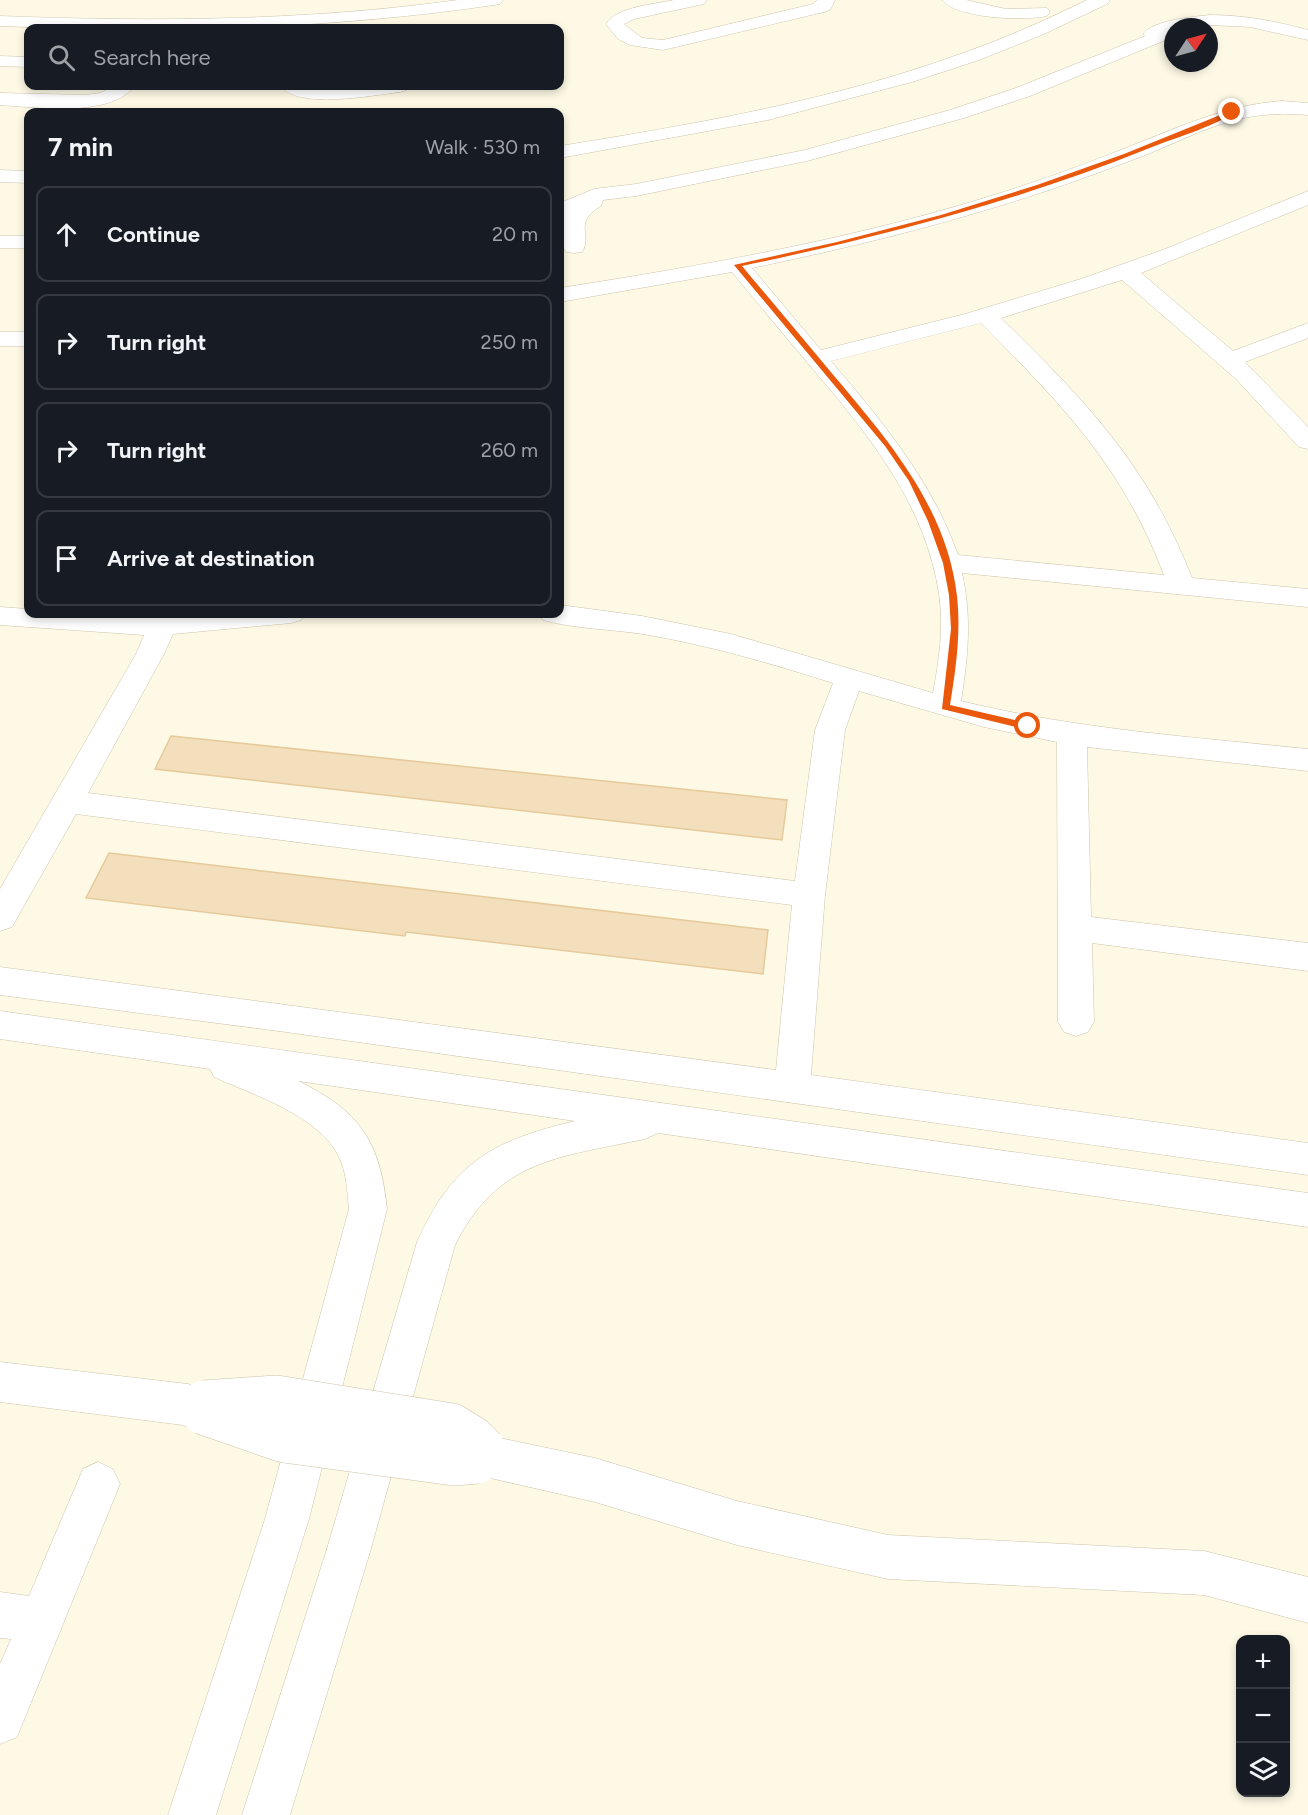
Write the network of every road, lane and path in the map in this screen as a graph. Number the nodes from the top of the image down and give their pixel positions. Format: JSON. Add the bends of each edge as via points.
{"nodes":[{"id":1,"x":494,"y":0,"type":"edge"},
{"id":2,"x":698,"y":0,"type":"edge"},
{"id":3,"x":826,"y":0,"type":"edge"},
{"id":4,"x":951,"y":0,"type":"edge"},
{"id":5,"x":1067,"y":0,"type":"edge"},
{"id":6,"x":1101,"y":0,"type":"edge"},
{"id":7,"x":71,"y":8,"type":"dead end"},
{"id":8,"x":977,"y":11,"type":"junction"},
{"id":9,"x":1041,"y":12,"type":"junction"},
{"id":10,"x":371,"y":15,"type":"edge"},
{"id":11,"x":0,"y":21,"type":"edge"},
{"id":12,"x":34,"y":24,"type":"edge"},
{"id":13,"x":59,"y":24,"type":"edge"},
{"id":14,"x":209,"y":24,"type":"edge"},
{"id":15,"x":1218,"y":27,"type":"edge"},
{"id":16,"x":1164,"y":34,"type":"edge"},
{"id":17,"x":982,"y":36,"type":"junction"},
{"id":18,"x":1308,"y":37,"type":"edge"},
{"id":19,"x":1136,"y":45,"type":"junction"},
{"id":20,"x":0,"y":61,"type":"edge"},
{"id":21,"x":24,"y":62,"type":"edge"},
{"id":22,"x":121,"y":90,"type":"edge"},
{"id":23,"x":296,"y":90,"type":"edge"},
{"id":24,"x":350,"y":90,"type":"edge"},
{"id":25,"x":0,"y":99,"type":"edge"},
{"id":26,"x":1308,"y":104,"type":"edge"},
{"id":27,"x":1308,"y":110,"type":"edge"},
{"id":28,"x":1202,"y":123,"type":"junction"},
{"id":29,"x":564,"y":137,"type":"edge"},
{"id":30,"x":564,"y":151,"type":"edge"},
{"id":31,"x":0,"y":176,"type":"edge"},
{"id":32,"x":24,"y":177,"type":"edge"},
{"id":33,"x":636,"y":190,"type":"junction"},
{"id":34,"x":0,"y":191,"type":"edge"},
{"id":35,"x":24,"y":191,"type":"edge"},
{"id":36,"x":1308,"y":197,"type":"edge"},
{"id":37,"x":564,"y":212,"type":"edge"},
{"id":38,"x":564,"y":233,"type":"edge"},
{"id":39,"x":0,"y":242,"type":"edge"},
{"id":40,"x":24,"y":242,"type":"edge"},
{"id":41,"x":737,"y":265,"type":"junction"},
{"id":42,"x":587,"y":268,"type":"junction"},
{"id":43,"x":1126,"y":272,"type":"junction"},
{"id":44,"x":564,"y":291,"type":"edge"},
{"id":45,"x":986,"y":316,"type":"junction"},
{"id":46,"x":1308,"y":330,"type":"edge"},
{"id":47,"x":0,"y":339,"type":"edge"},
{"id":48,"x":24,"y":339,"type":"edge"},
{"id":49,"x":816,"y":358,"type":"junction"},
{"id":50,"x":1230,"y":360,"type":"junction"},
{"id":51,"x":1308,"y":442,"type":"edge"},
{"id":52,"x":947,"y":563,"type":"junction"},
{"id":53,"x":1182,"y":586,"type":"junction"},
{"id":54,"x":1308,"y":598,"type":"edge"},
{"id":55,"x":564,"y":615,"type":"edge"},
{"id":56,"x":0,"y":616,"type":"edge"},
{"id":57,"x":24,"y":616,"type":"edge"},
{"id":58,"x":66,"y":618,"type":"edge"},
{"id":59,"x":251,"y":618,"type":"edge"},
{"id":60,"x":162,"y":627,"type":"junction"},
{"id":61,"x":849,"y":679,"type":"junction"},
{"id":62,"x":945,"y":707,"type":"junction"},
{"id":63,"x":1072,"y":734,"type":"junction"},
{"id":64,"x":1308,"y":760,"type":"edge"},
{"id":65,"x":68,"y":802,"type":"junction"},
{"id":66,"x":809,"y":895,"type":"junction"},
{"id":67,"x":0,"y":918,"type":"edge"},
{"id":68,"x":1075,"y":928,"type":"junction"},
{"id":69,"x":1308,"y":957,"type":"edge"},
{"id":70,"x":0,"y":981,"type":"edge"},
{"id":71,"x":286,"y":1018,"type":"junction"},
{"id":72,"x":1076,"y":1022,"type":"dead end"},
{"id":73,"x":0,"y":1025,"type":"edge"},
{"id":74,"x":176,"y":1048,"type":"junction"},
{"id":75,"x":792,"y":1087,"type":"junction"},
{"id":76,"x":666,"y":1118,"type":"junction"},
{"id":77,"x":1308,"y":1159,"type":"edge"},
{"id":78,"x":1308,"y":1210,"type":"edge"},
{"id":79,"x":0,"y":1382,"type":"edge"},
{"id":80,"x":98,"y":1484,"type":"dead end"},
{"id":81,"x":1308,"y":1600,"type":"edge"},
{"id":82,"x":21,"y":1618,"type":"edge"},
{"id":83,"x":0,"y":1720,"type":"edge"},
{"id":84,"x":192,"y":1815,"type":"edge"},
{"id":85,"x":266,"y":1815,"type":"edge"}],
"edges":[{"from":1,"to":10,"type":"street"},
{"from":2,"to":3,"type":"street","via":[[629,15],[615,24],[633,41],[663,45],[818,8]]},
{"from":4,"to":8,"type":"street"},
{"from":5,"to":9,"type":"street"},
{"from":6,"to":30,"type":"street","via":[[1000,45],[862,89],[744,118]]},
{"from":7,"to":13,"type":"street"},
{"from":8,"to":9,"type":"street","via":[[1017,15]]},
{"from":8,"to":17,"type":"street","via":[[987,24]]},
{"from":9,"to":17,"type":"street"},
{"from":10,"to":14,"type":"street"},
{"from":11,"to":12,"type":"street"},
{"from":15,"to":18,"type":"street","via":[[1253,27]]},
{"from":16,"to":19,"type":"street"},
{"from":17,"to":29,"type":"street","via":[[873,72],[778,96]]},
{"from":18,"to":19,"type":"street","via":[[1256,23],[1210,20],[1161,29]]},
{"from":19,"to":33,"type":"street","via":[[1023,92],[885,135]]},
{"from":20,"to":21,"type":"street"},
{"from":22,"to":25,"type":"street","via":[[116,96],[99,101]]},
{"from":23,"to":24,"type":"street"},
{"from":26,"to":28,"type":"street","via":[[1242,103],[1223,109]]},
{"from":27,"to":28,"type":"street","via":[[1252,108]]},
{"from":28,"to":41,"type":"street","via":[[1126,155],[996,200],[837,244]]},
{"from":31,"to":32,"type":"street"},
{"from":33,"to":37,"type":"street","via":[[584,197]]},
{"from":33,"to":42,"type":"street","via":[[598,201],[579,213],[573,222]]},
{"from":34,"to":35,"type":"street"},
{"from":36,"to":43,"type":"street"},
{"from":38,"to":42,"type":"street"},
{"from":39,"to":40,"type":"street"},
{"from":41,"to":42,"type":"street"},
{"from":41,"to":49,"type":"street"},
{"from":42,"to":44,"type":"street"},
{"from":43,"to":45,"type":"street"},
{"from":43,"to":50,"type":"street"},
{"from":45,"to":49,"type":"street"},
{"from":45,"to":53,"type":"street","via":[[1066,396],[1112,452],[1151,514]]},
{"from":46,"to":50,"type":"street"},
{"from":47,"to":48,"type":"street"},
{"from":49,"to":52,"type":"street","via":[[913,481]]},
{"from":50,"to":51,"type":"street"},
{"from":52,"to":53,"type":"street"},
{"from":52,"to":62,"type":"street","via":[[955,629]]},
{"from":53,"to":54,"type":"street"},
{"from":55,"to":61,"type":"street","via":[[640,624],[714,639]]},
{"from":56,"to":57,"type":"street"},
{"from":58,"to":60,"type":"street"},
{"from":59,"to":60,"type":"street"},
{"from":60,"to":65,"type":"street"},
{"from":61,"to":62,"type":"street"},
{"from":61,"to":66,"type":"street","via":[[831,730]]},
{"from":62,"to":63,"type":"street"},
{"from":63,"to":64,"type":"street"},
{"from":63,"to":68,"type":"street"},
{"from":65,"to":66,"type":"street"},
{"from":65,"to":67,"type":"street"},
{"from":66,"to":75,"type":"street"},
{"from":68,"to":69,"type":"street"},
{"from":68,"to":72,"type":"street"},
{"from":70,"to":71,"type":"street"},
{"from":71,"to":74,"type":"street","via":[[275,1034],[260,1040],[193,1035]]},
{"from":71,"to":75,"type":"street"},
{"from":73,"to":74,"type":"street"},
{"from":74,"to":76,"type":"street"},
{"from":74,"to":84,"type":"street","via":[[305,1102],[335,1121],[356,1148],[368,1188],[368,1209],[287,1519]]},
{"from":75,"to":77,"type":"street"},
{"from":76,"to":78,"type":"street"},
{"from":76,"to":85,"type":"street","via":[[541,1145],[518,1154],[476,1180],[445,1219]]},
{"from":79,"to":81,"type":"street","bridge":true,"via":[[198,1406],[284,1442],[454,1464],[484,1456],[596,1480],[737,1523],[888,1557],[1203,1573]]},
{"from":80,"to":82,"type":"street"},
{"from":82,"to":83,"type":"street"}]}
